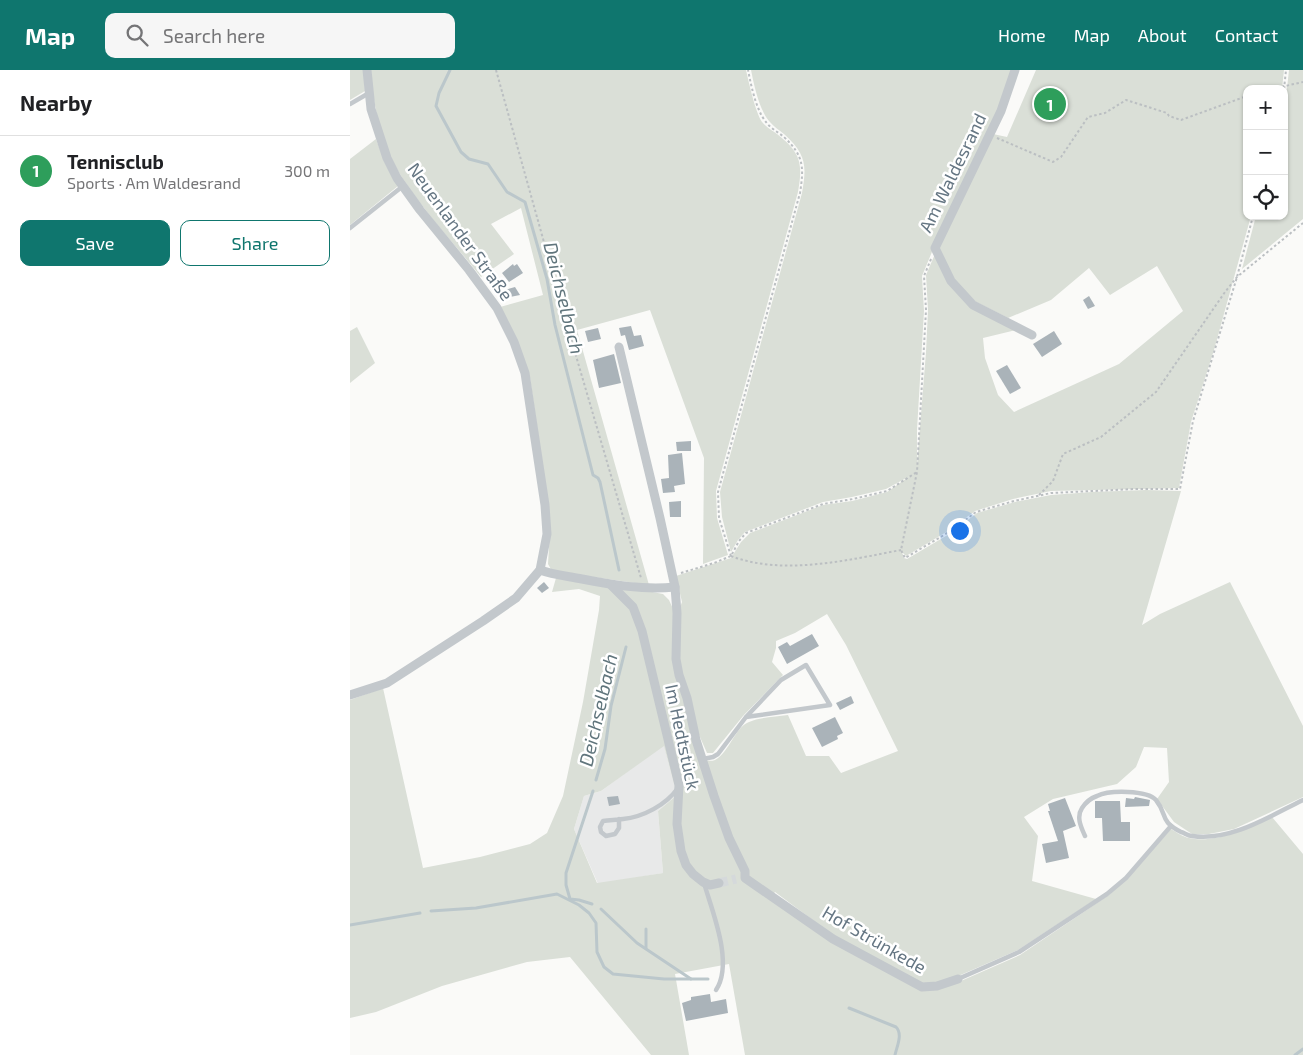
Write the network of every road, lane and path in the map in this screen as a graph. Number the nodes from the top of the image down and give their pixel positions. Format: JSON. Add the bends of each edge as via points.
{"nodes":[{"id":1,"x":367,"y":70,"type":"edge"},
{"id":2,"x":496,"y":70,"type":"edge"},
{"id":3,"x":748,"y":70,"type":"edge"},
{"id":4,"x":1014,"y":70,"type":"edge"},
{"id":5,"x":1286,"y":70,"type":"edge"},
{"id":6,"x":1303,"y":82,"type":"edge"},
{"id":7,"x":1284,"y":85,"type":"edge"},
{"id":8,"x":1288,"y":86,"type":"edge"},
{"id":9,"x":369,"y":93,"type":"junction"},
{"id":10,"x":1243,"y":97,"type":"edge"},
{"id":11,"x":350,"y":104,"type":"edge"},
{"id":12,"x":990,"y":135,"type":"junction"},
{"id":13,"x":404,"y":186,"type":"junction"},
{"id":14,"x":1252,"y":220,"type":"edge"},
{"id":15,"x":1303,"y":223,"type":"edge"},
{"id":16,"x":350,"y":228,"type":"edge"},
{"id":17,"x":935,"y":248,"type":"junction"},
{"id":18,"x":1237,"y":277,"type":"junction"},
{"id":19,"x":1032,"y":335,"type":"dead end"},
{"id":20,"x":619,"y":347,"type":"dead end"},
{"id":21,"x":917,"y":472,"type":"junction"},
{"id":22,"x":1039,"y":495,"type":"junction"},
{"id":23,"x":901,"y":550,"type":"junction"},
{"id":24,"x":731,"y":556,"type":"junction"},
{"id":25,"x":540,"y":570,"type":"junction"},
{"id":26,"x":673,"y":576,"type":"junction"},
{"id":27,"x":611,"y":585,"type":"junction"},
{"id":28,"x":675,"y":587,"type":"junction"},
{"id":29,"x":644,"y":588,"type":"junction"},
{"id":30,"x":350,"y":695,"type":"edge"},
{"id":31,"x":746,"y":717,"type":"junction"},
{"id":32,"x":703,"y":760,"type":"junction"},
{"id":33,"x":679,"y":785,"type":"junction"},
{"id":34,"x":1303,"y":800,"type":"edge"},
{"id":35,"x":619,"y":819,"type":"junction"},
{"id":36,"x":1171,"y":826,"type":"junction"},
{"id":37,"x":1085,"y":836,"type":"dead end"},
{"id":38,"x":729,"y":838,"type":"joint"},
{"id":39,"x":704,"y":882,"type":"junction"},
{"id":40,"x":719,"y":883,"type":"tunnel mouth"},
{"id":41,"x":958,"y":979,"type":"joint"},
{"id":42,"x":716,"y":990,"type":"dead end"}],
"edges":[{"from":1,"to":9,"type":"street","name":"Neuenlander Straße"},
{"from":2,"to":29,"type":"path"},
{"from":3,"to":24,"type":"path","via":[[766,122],[798,153],[804,171],[718,492],[719,518]]},
{"from":4,"to":12,"type":"street","name":"Am Waldesrand"},
{"from":5,"to":7,"type":"path"},
{"from":6,"to":8,"type":"path"},
{"from":9,"to":11,"type":"lane"},
{"from":9,"to":13,"type":"street","name":"Neuenlander Straße","via":[[371,110],[385,151]]},
{"from":10,"to":12,"type":"path","via":[[1181,120],[1126,100],[1104,113],[1088,117],[1061,157],[1053,162]]},
{"from":12,"to":17,"type":"street","name":"Am Waldesrand"},
{"from":13,"to":16,"type":"lane"},
{"from":13,"to":25,"type":"street","name":"Neuenlander Straße","via":[[497,308],[525,373],[545,505],[547,534]]},
{"from":14,"to":18,"type":"path"},
{"from":15,"to":18,"type":"path"},
{"from":17,"to":19,"type":"street","name":"Am Waldesrand","via":[[952,281],[973,304]]},
{"from":17,"to":21,"type":"path","via":[[924,276],[925,319]]},
{"from":18,"to":22,"type":"path","via":[[1156,392],[1101,437],[1063,454],[1053,481]]},
{"from":18,"to":22,"type":"path","via":[[1192,421],[1180,489],[1090,490]]},
{"from":20,"to":26,"type":"street","name":"Im Hedtstück"},
{"from":21,"to":23,"type":"path"},
{"from":21,"to":24,"type":"path","via":[[887,490],[853,500],[823,504],[746,533]]},
{"from":22,"to":23,"type":"path","via":[[976,512],[950,532],[905,558]]},
{"from":23,"to":24,"type":"path","via":[[846,561],[769,566]]},
{"from":24,"to":26,"type":"path"},
{"from":25,"to":27,"type":"street"},
{"from":25,"to":30,"type":"street","name":"Neuenlander Straße","via":[[516,598],[483,621],[387,683]]},
{"from":26,"to":28,"type":"street","name":"Im Hedtstück"},
{"from":27,"to":29,"type":"street"},
{"from":27,"to":33,"type":"street","name":"Im Hedtstück","via":[[633,607],[642,631]]},
{"from":28,"to":29,"type":"street"},
{"from":28,"to":32,"type":"street","name":"Im Hedtstück","via":[[676,659]]},
{"from":31,"to":31,"type":"lane","via":[[781,680],[806,664],[830,705]]},
{"from":31,"to":32,"type":"lane","via":[[718,754]]},
{"from":32,"to":38,"type":"street","name":"Im Hedtstück"},
{"from":33,"to":35,"type":"lane","via":[[672,796],[655,808],[640,816]]},
{"from":33,"to":39,"type":"street","name":"Im Hedtstück","via":[[677,824],[680,851],[692,874]]},
{"from":34,"to":36,"type":"lane","via":[[1231,833],[1191,836]]},
{"from":35,"to":35,"type":"lane","via":[[604,821],[601,832],[606,836],[615,834]]},
{"from":36,"to":37,"type":"lane","via":[[1156,800],[1135,793],[1115,792],[1098,795],[1080,810],[1078,820]]},
{"from":36,"to":41,"type":"lane","name":"Hof Strünkede","via":[[1126,878],[1107,894],[1019,952]]},
{"from":38,"to":41,"type":"street","name":"Hof Strünkede","via":[[745,871],[741,879],[833,939],[922,988]]},
{"from":39,"to":40,"type":"street","via":[[710,885]]},
{"from":39,"to":42,"type":"lane","via":[[722,948],[721,983]]}]}
